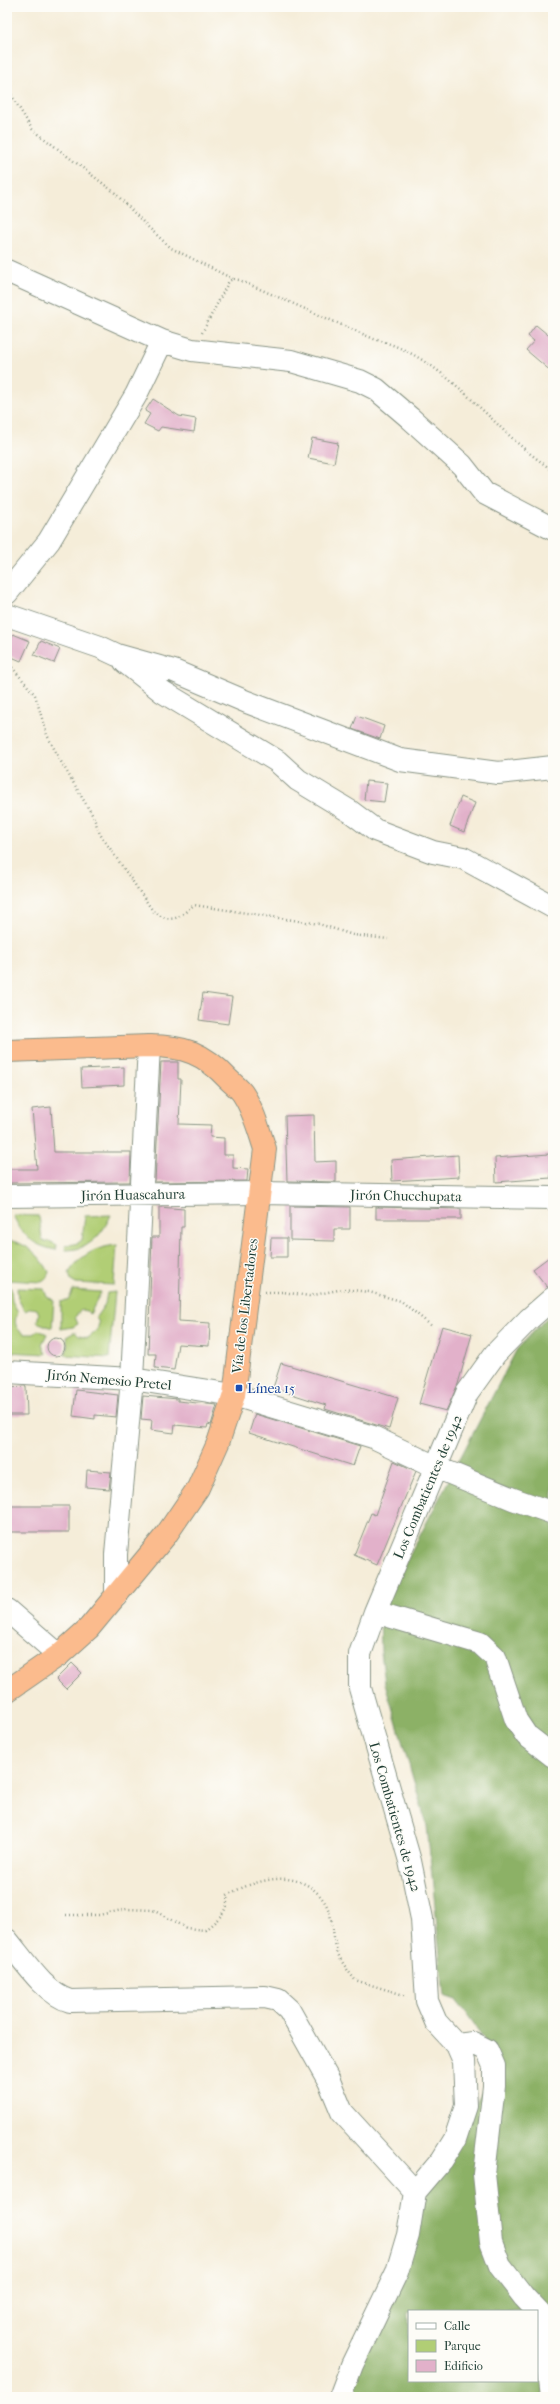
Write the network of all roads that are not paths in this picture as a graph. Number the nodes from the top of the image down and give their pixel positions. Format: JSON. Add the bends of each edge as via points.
{"nodes":[{"id":1,"x":7,"y":271,"type":"edge"},
{"id":2,"x":162,"y":340,"type":"junction"},
{"id":3,"x":553,"y":529,"type":"edge"},
{"id":4,"x":7,"y":593,"type":"edge"},
{"id":5,"x":7,"y":615,"type":"edge"},
{"id":6,"x":117,"y":655,"type":"junction"},
{"id":7,"x":553,"y":767,"type":"edge"},
{"id":8,"x":553,"y":907,"type":"edge"},
{"id":9,"x":149,"y":1046,"type":"junction"},
{"id":10,"x":7,"y":1051,"type":"edge"},
{"id":11,"x":260,"y":1193,"type":"junction"},
{"id":12,"x":142,"y":1194,"type":"junction"},
{"id":13,"x":7,"y":1196,"type":"edge"},
{"id":14,"x":553,"y":1198,"type":"edge"},
{"id":15,"x":553,"y":1298,"type":"edge"},
{"id":16,"x":7,"y":1372,"type":"edge"},
{"id":17,"x":132,"y":1379,"type":"junction"},
{"id":18,"x":234,"y":1395,"type":"junction"},
{"id":19,"x":438,"y":1468,"type":"junction"},
{"id":20,"x":553,"y":1513,"type":"edge"},
{"id":21,"x":116,"y":1596,"type":"junction"},
{"id":22,"x":7,"y":1610,"type":"edge"},
{"id":23,"x":375,"y":1612,"type":"junction"},
{"id":24,"x":59,"y":1655,"type":"junction"},
{"id":25,"x":7,"y":1691,"type":"edge"},
{"id":26,"x":553,"y":1756,"type":"edge"},
{"id":27,"x":7,"y":1940,"type":"edge"},
{"id":28,"x":457,"y":2045,"type":"junction"},
{"id":29,"x":414,"y":2192,"type":"junction"},
{"id":30,"x":536,"y":2310,"type":"edge"},
{"id":31,"x":538,"y":2312,"type":"edge"},
{"id":32,"x":340,"y":2397,"type":"edge"},
{"id":33,"x":551,"y":2397,"type":"edge"}],
"edges":[{"from":1,"to":2,"type":"street"},
{"from":2,"to":3,"type":"street","via":[[192,350],[291,361],[326,369],[376,389],[462,466],[484,492]]},
{"from":2,"to":4,"type":"street","via":[[136,395],[49,541]]},
{"from":5,"to":6,"type":"street"},
{"from":6,"to":7,"type":"street","via":[[174,671],[247,702],[400,760],[498,773]]},
{"from":6,"to":8,"type":"street","via":[[163,692],[277,761],[298,780],[351,812],[375,830],[432,852],[463,858]]},
{"from":9,"to":10,"type":"highway","name":"Vía de los Libertadores"},
{"from":9,"to":11,"type":"highway","name":"Vía de los Libertadores","via":[[171,1046],[190,1051],[216,1066],[243,1093],[265,1149]]},
{"from":9,"to":12,"type":"street"},
{"from":11,"to":12,"type":"street","name":"Jirón Huascahura"},
{"from":11,"to":14,"type":"street","name":"Jirón Chucchupata"},
{"from":11,"to":18,"type":"highway","name":"Vía de los Libertadores"},
{"from":12,"to":13,"type":"street","name":"Jirón Huascahura"},
{"from":12,"to":17,"type":"street"},
{"from":15,"to":19,"type":"street","name":"Los Combatientes de 1942","via":[[495,1354],[467,1393]]},
{"from":16,"to":17,"type":"street","name":"Jirón Nemesio Pretel"},
{"from":17,"to":18,"type":"street","name":"Jirón Nemesio Pretel"},
{"from":17,"to":21,"type":"street","via":[[116,1554]]},
{"from":18,"to":19,"type":"street","name":"Jirón Nemesio Pretel","via":[[373,1437]]},
{"from":18,"to":21,"type":"highway","name":"Vía de los Libertadores","via":[[218,1443],[198,1488],[166,1535]]},
{"from":19,"to":20,"type":"street","name":"Jirón Nemesio Pretel"},
{"from":19,"to":23,"type":"street","name":"Los Combatientes de 1942"},
{"from":21,"to":24,"type":"highway","name":"Vía de los Libertadores","via":[[89,1628]]},
{"from":22,"to":24,"type":"street"},
{"from":23,"to":26,"type":"street","via":[[480,1643],[489,1649],[495,1657],[516,1720],[526,1735]]},
{"from":23,"to":28,"type":"street","name":"Los Combatientes de 1942","via":[[360,1654],[360,1688],[410,1861],[422,1919],[427,2001],[436,2022]]},
{"from":24,"to":25,"type":"highway","name":"Vía de los Libertadores"},
{"from":27,"to":29,"type":"street","via":[[50,1990],[62,1999],[70,2001],[265,1998],[278,2000],[289,2010],[329,2081],[342,2112]]},
{"from":28,"to":29,"type":"street","name":"Los Combatientes de 1942","via":[[464,2061],[466,2106],[455,2139],[442,2160]]},
{"from":28,"to":30,"type":"street","via":[[473,2043],[487,2050],[494,2066],[484,2174],[491,2242],[500,2266]]},
{"from":29,"to":32,"type":"street","via":[[408,2235],[397,2272],[352,2365]]},
{"from":31,"to":33,"type":"street","via":[[541,2315]]}]}
